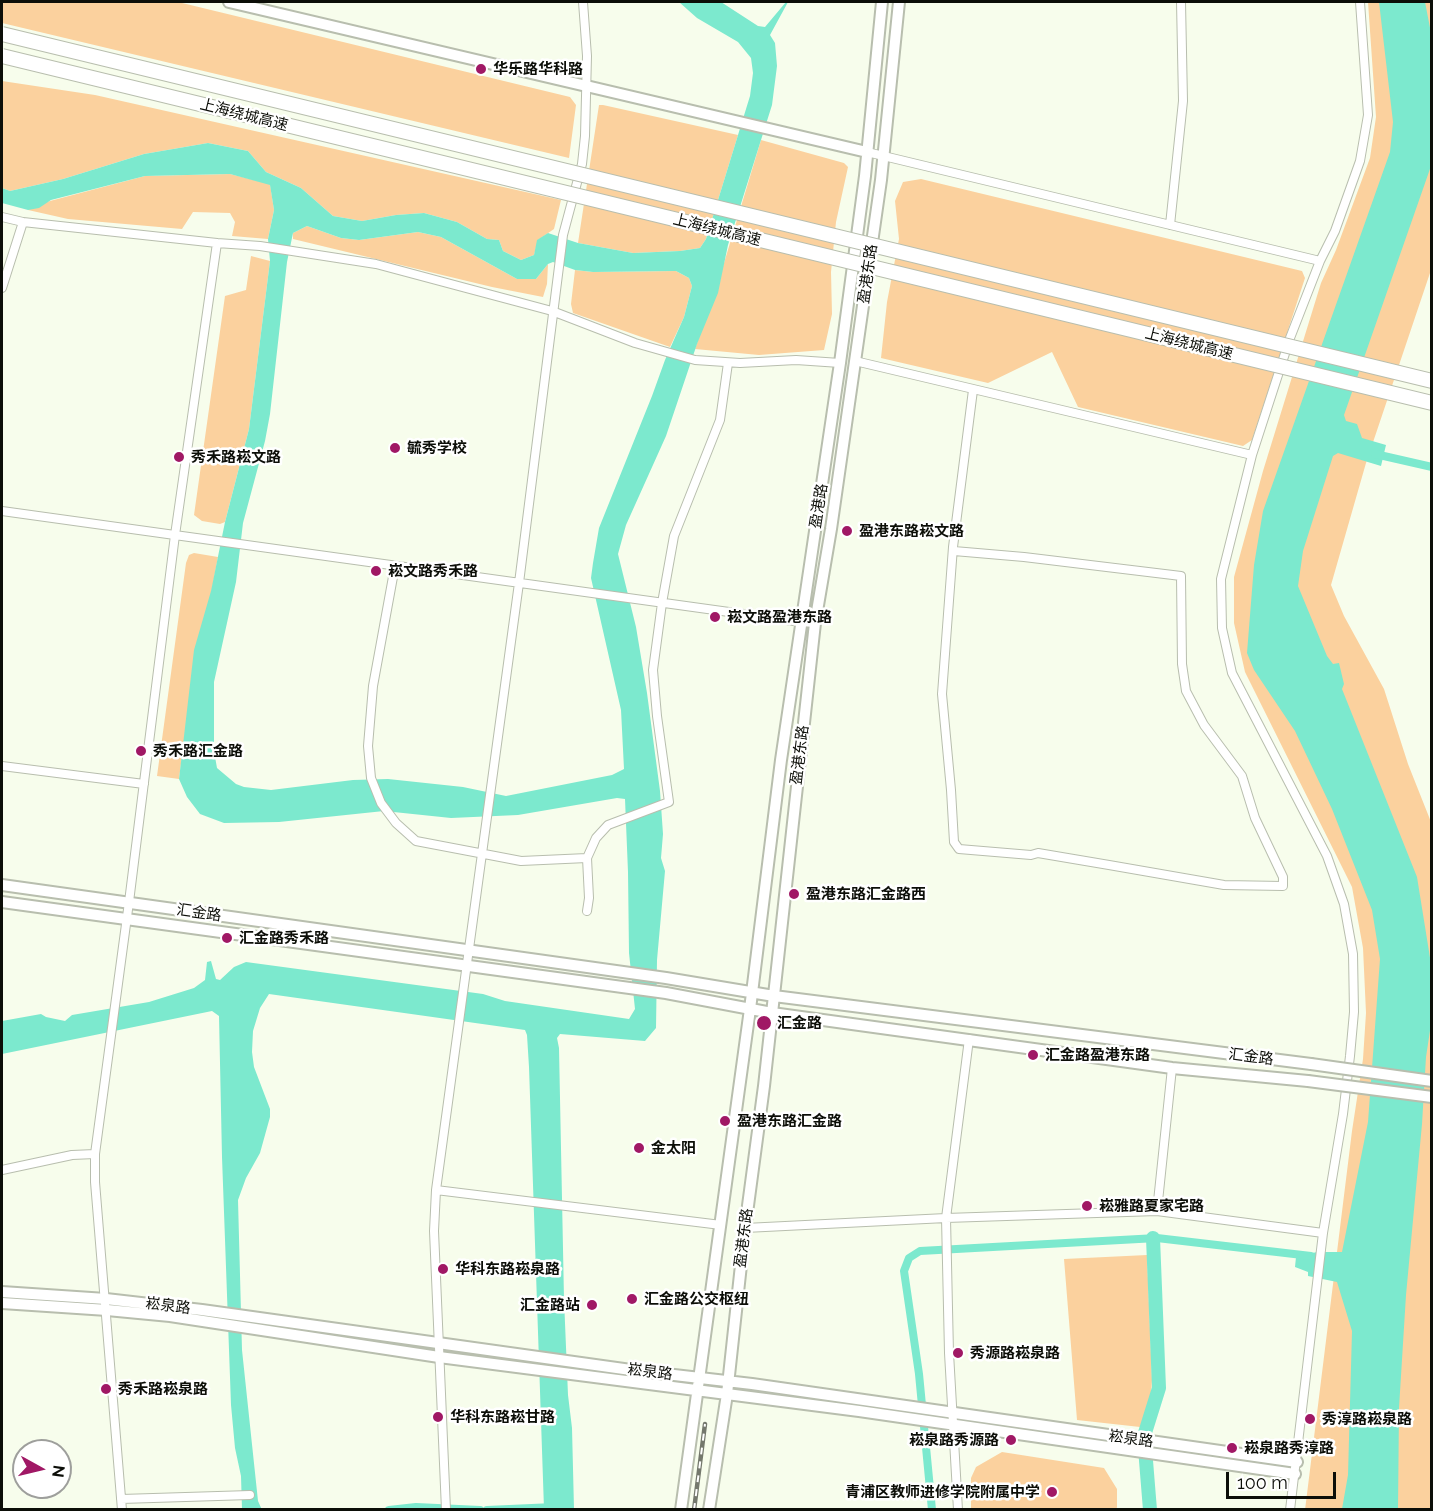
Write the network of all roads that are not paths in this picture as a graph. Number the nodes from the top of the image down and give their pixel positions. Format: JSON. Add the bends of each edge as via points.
{"nodes":[{"id":1,"x":229,"y":2,"type":"edge"},
{"id":2,"x":583,"y":2,"type":"edge"},
{"id":3,"x":882,"y":2,"type":"edge"},
{"id":4,"x":899,"y":2,"type":"edge"},
{"id":5,"x":1181,"y":2,"type":"edge"},
{"id":6,"x":1360,"y":2,"type":"edge"},
{"id":7,"x":2,"y":34,"type":"edge"},
{"id":8,"x":2,"y":56,"type":"edge"},
{"id":9,"x":585,"y":85,"type":"junction"},
{"id":10,"x":867,"y":152,"type":"junction"},
{"id":11,"x":883,"y":156,"type":"junction"},
{"id":12,"x":2,"y":217,"type":"edge"},
{"id":13,"x":23,"y":222,"type":"junction"},
{"id":14,"x":1170,"y":225,"type":"junction"},
{"id":15,"x":218,"y":243,"type":"junction"},
{"id":16,"x":1320,"y":261,"type":"junction"},
{"id":17,"x":2,"y":288,"type":"edge"},
{"id":18,"x":552,"y":311,"type":"junction"},
{"id":19,"x":855,"y":361,"type":"junction"},
{"id":20,"x":728,"y":363,"type":"junction"},
{"id":21,"x":840,"y":363,"type":"junction"},
{"id":22,"x":1431,"y":381,"type":"edge"},
{"id":23,"x":973,"y":390,"type":"junction"},
{"id":24,"x":1431,"y":403,"type":"edge"},
{"id":25,"x":1252,"y":455,"type":"junction"},
{"id":26,"x":2,"y":511,"type":"edge"},
{"id":27,"x":175,"y":535,"type":"junction"},
{"id":28,"x":954,"y":551,"type":"junction"},
{"id":29,"x":395,"y":566,"type":"junction"},
{"id":30,"x":519,"y":583,"type":"junction"},
{"id":31,"x":663,"y":602,"type":"junction"},
{"id":32,"x":801,"y":622,"type":"junction"},
{"id":33,"x":815,"y":623,"type":"junction"},
{"id":34,"x":2,"y":766,"type":"edge"},
{"id":35,"x":144,"y":784,"type":"junction"},
{"id":36,"x":482,"y":854,"type":"junction"},
{"id":37,"x":587,"y":858,"type":"junction"},
{"id":38,"x":2,"y":885,"type":"edge"},
{"id":39,"x":2,"y":902,"type":"edge"},
{"id":40,"x":129,"y":903,"type":"junction"},
{"id":41,"x":587,"y":911,"type":"dead end"},
{"id":42,"x":127,"y":919,"type":"junction"},
{"id":43,"x":468,"y":951,"type":"junction"},
{"id":44,"x":467,"y":964,"type":"junction"},
{"id":45,"x":752,"y":993,"type":"junction"},
{"id":46,"x":774,"y":996,"type":"junction"},
{"id":47,"x":750,"y":1009,"type":"junction"},
{"id":48,"x":772,"y":1013,"type":"junction"},
{"id":49,"x":969,"y":1039,"type":"junction"},
{"id":50,"x":1172,"y":1068,"type":"junction"},
{"id":51,"x":1431,"y":1082,"type":"edge"},
{"id":52,"x":1431,"y":1097,"type":"edge"},
{"id":53,"x":95,"y":1155,"type":"junction"},
{"id":54,"x":2,"y":1170,"type":"edge"},
{"id":55,"x":435,"y":1190,"type":"junction"},
{"id":56,"x":1157,"y":1210,"type":"junction"},
{"id":57,"x":946,"y":1218,"type":"junction"},
{"id":58,"x":721,"y":1225,"type":"junction"},
{"id":59,"x":745,"y":1228,"type":"junction"},
{"id":60,"x":1323,"y":1233,"type":"junction"},
{"id":61,"x":2,"y":1292,"type":"edge"},
{"id":62,"x":2,"y":1303,"type":"edge"},
{"id":63,"x":107,"y":1304,"type":"junction"},
{"id":64,"x":244,"y":1321,"type":"junction"},
{"id":65,"x":439,"y":1344,"type":"junction"},
{"id":66,"x":439,"y":1357,"type":"junction"},
{"id":67,"x":700,"y":1378,"type":"junction"},
{"id":68,"x":728,"y":1382,"type":"junction"},
{"id":69,"x":698,"y":1391,"type":"junction"},
{"id":70,"x":726,"y":1394,"type":"junction"},
{"id":71,"x":904,"y":1412,"type":"junction"},
{"id":72,"x":952,"y":1414,"type":"junction"},
{"id":73,"x":930,"y":1416,"type":"junction"},
{"id":74,"x":953,"y":1426,"type":"junction"},
{"id":75,"x":1134,"y":1445,"type":"junction"},
{"id":76,"x":1296,"y":1468,"type":"junction"},
{"id":77,"x":250,"y":1495,"type":"dead end"},
{"id":78,"x":121,"y":1499,"type":"junction"},
{"id":79,"x":122,"y":1509,"type":"edge"},
{"id":80,"x":446,"y":1509,"type":"edge"},
{"id":81,"x":681,"y":1509,"type":"edge"},
{"id":82,"x":710,"y":1509,"type":"edge"},
{"id":83,"x":958,"y":1509,"type":"edge"},
{"id":84,"x":1290,"y":1509,"type":"edge"}],
"edges":[{"from":1,"to":9,"type":"main road"},
{"from":2,"to":9,"type":"street"},
{"from":3,"to":10,"type":"main road","name":"盈港路"},
{"from":4,"to":11,"type":"main road","name":"盈港东路"},
{"from":5,"to":14,"type":"street","via":[[1184,100]]},
{"from":6,"to":16,"type":"street","via":[[1368,115],[1360,161]]},
{"from":7,"to":22,"type":"highway","name":"上海绕城高速","bridge":true},
{"from":8,"to":24,"type":"highway","name":"上海绕城高速","bridge":true},
{"from":9,"to":10,"type":"main road"},
{"from":9,"to":18,"type":"street","via":[[582,164],[563,235]]},
{"from":10,"to":11,"type":"street"},
{"from":10,"to":21,"type":"main road","name":"盈港路"},
{"from":11,"to":14,"type":"street"},
{"from":11,"to":19,"type":"main road","name":"盈港东路"},
{"from":12,"to":13,"type":"street"},
{"from":13,"to":15,"type":"street"},
{"from":13,"to":17,"type":"street"},
{"from":14,"to":16,"type":"street"},
{"from":15,"to":18,"type":"street","via":[[376,264]]},
{"from":15,"to":27,"type":"street"},
{"from":16,"to":25,"type":"street"},
{"from":18,"to":20,"type":"street","via":[[663,352]]},
{"from":18,"to":30,"type":"street"},
{"from":19,"to":23,"type":"street"},
{"from":19,"to":33,"type":"main road","name":"盈港东路"},
{"from":20,"to":21,"type":"street"},
{"from":20,"to":31,"type":"street","via":[[720,420],[674,536]]},
{"from":21,"to":32,"type":"main road","name":"盈港路"},
{"from":23,"to":25,"type":"street"},
{"from":23,"to":28,"type":"street"},
{"from":25,"to":60,"type":"street","via":[[1221,579],[1222,628],[1232,673],[1327,856],[1344,904],[1353,954],[1354,1012],[1344,1114]]},
{"from":26,"to":27,"type":"street"},
{"from":27,"to":29,"type":"street"},
{"from":27,"to":35,"type":"street"},
{"from":28,"to":28,"type":"street","via":[[942,694],[954,842],[959,849],[1038,853],[1224,885],[1282,886],[1283,877],[1255,818],[1242,776],[1204,725],[1186,691],[1181,576]]},
{"from":29,"to":30,"type":"street"},
{"from":29,"to":36,"type":"street","via":[[373,686],[368,746],[371,778],[381,803],[416,841]]},
{"from":30,"to":31,"type":"street"},
{"from":30,"to":36,"type":"street"},
{"from":31,"to":32,"type":"street"},
{"from":31,"to":37,"type":"street","via":[[653,670],[669,802],[608,825],[596,838]]},
{"from":32,"to":33,"type":"street"},
{"from":32,"to":45,"type":"main road","name":"盈港路"},
{"from":33,"to":46,"type":"main road","name":"盈港东路"},
{"from":34,"to":35,"type":"street"},
{"from":35,"to":40,"type":"street"},
{"from":36,"to":37,"type":"street","via":[[520,861]]},
{"from":36,"to":43,"type":"street"},
{"from":37,"to":41,"type":"street"},
{"from":38,"to":40,"type":"main road","name":"汇金路"},
{"from":39,"to":42,"type":"main road","name":"汇金路"},
{"from":40,"to":42,"type":"street"},
{"from":40,"to":43,"type":"main road","name":"汇金路"},
{"from":42,"to":44,"type":"main road","name":"汇金路"},
{"from":42,"to":53,"type":"street"},
{"from":43,"to":44,"type":"street"},
{"from":43,"to":45,"type":"main road","name":"汇金路"},
{"from":44,"to":47,"type":"main road","name":"汇金路"},
{"from":44,"to":55,"type":"street"},
{"from":45,"to":46,"type":"main road","name":"汇金路"},
{"from":45,"to":47,"type":"main road","name":"盈港路"},
{"from":46,"to":48,"type":"main road","name":"盈港东路"},
{"from":46,"to":51,"type":"main road","name":"汇金路","bridge":true},
{"from":47,"to":48,"type":"main road","name":"汇金路"},
{"from":47,"to":58,"type":"main road","name":"盈港东路"},
{"from":48,"to":49,"type":"main road","name":"汇金路"},
{"from":48,"to":59,"type":"main road","name":"盈港东路"},
{"from":49,"to":50,"type":"main road","name":"汇金路"},
{"from":49,"to":57,"type":"street"},
{"from":50,"to":52,"type":"main road","name":"汇金路","bridge":true},
{"from":50,"to":56,"type":"street"},
{"from":53,"to":54,"type":"street","via":[[55,1158]]},
{"from":53,"to":63,"type":"street"},
{"from":55,"to":58,"type":"street"},
{"from":55,"to":65,"type":"street"},
{"from":56,"to":57,"type":"street"},
{"from":56,"to":60,"type":"street"},
{"from":57,"to":59,"type":"street"},
{"from":57,"to":72,"type":"street"},
{"from":58,"to":67,"type":"main road","name":"盈港东路"},
{"from":59,"to":68,"type":"main road","name":"盈港东路"},
{"from":60,"to":76,"type":"street"},
{"from":61,"to":63,"type":"main road","name":"崧泉路"},
{"from":62,"to":63,"type":"main road","name":"崧泉路"},
{"from":63,"to":64,"type":"main road","name":"崧泉路"},
{"from":63,"to":78,"type":"street"},
{"from":64,"to":65,"type":"main road","name":"崧泉路"},
{"from":64,"to":66,"type":"main road","name":"崧泉路"},
{"from":65,"to":66,"type":"street"},
{"from":65,"to":67,"type":"main road","name":"崧泉路"},
{"from":66,"to":69,"type":"main road","name":"崧泉路"},
{"from":66,"to":80,"type":"street"},
{"from":67,"to":68,"type":"main road","name":"崧泉路"},
{"from":67,"to":69,"type":"main road","name":"盈港东路"},
{"from":68,"to":70,"type":"main road","name":"盈港东路"},
{"from":68,"to":71,"type":"main road","name":"崧泉路"},
{"from":69,"to":70,"type":"main road","name":"崧泉路"},
{"from":69,"to":81,"type":"main road","name":"盈港东路"},
{"from":70,"to":71,"type":"main road","name":"崧泉路"},
{"from":70,"to":82,"type":"main road","name":"盈港东路"},
{"from":71,"to":73,"type":"main road","name":"崧泉路"},
{"from":72,"to":73,"type":"main road","name":"崧泉路"},
{"from":72,"to":74,"type":"street"},
{"from":72,"to":75,"type":"main road","name":"崧泉路"},
{"from":73,"to":74,"type":"main road","name":"崧泉路"},
{"from":74,"to":75,"type":"main road","name":"崧泉路"},
{"from":74,"to":83,"type":"street"},
{"from":75,"to":76,"type":"main road","name":"崧泉路"},
{"from":76,"to":84,"type":"street"},
{"from":77,"to":78,"type":"street"},
{"from":78,"to":79,"type":"street"}]}
